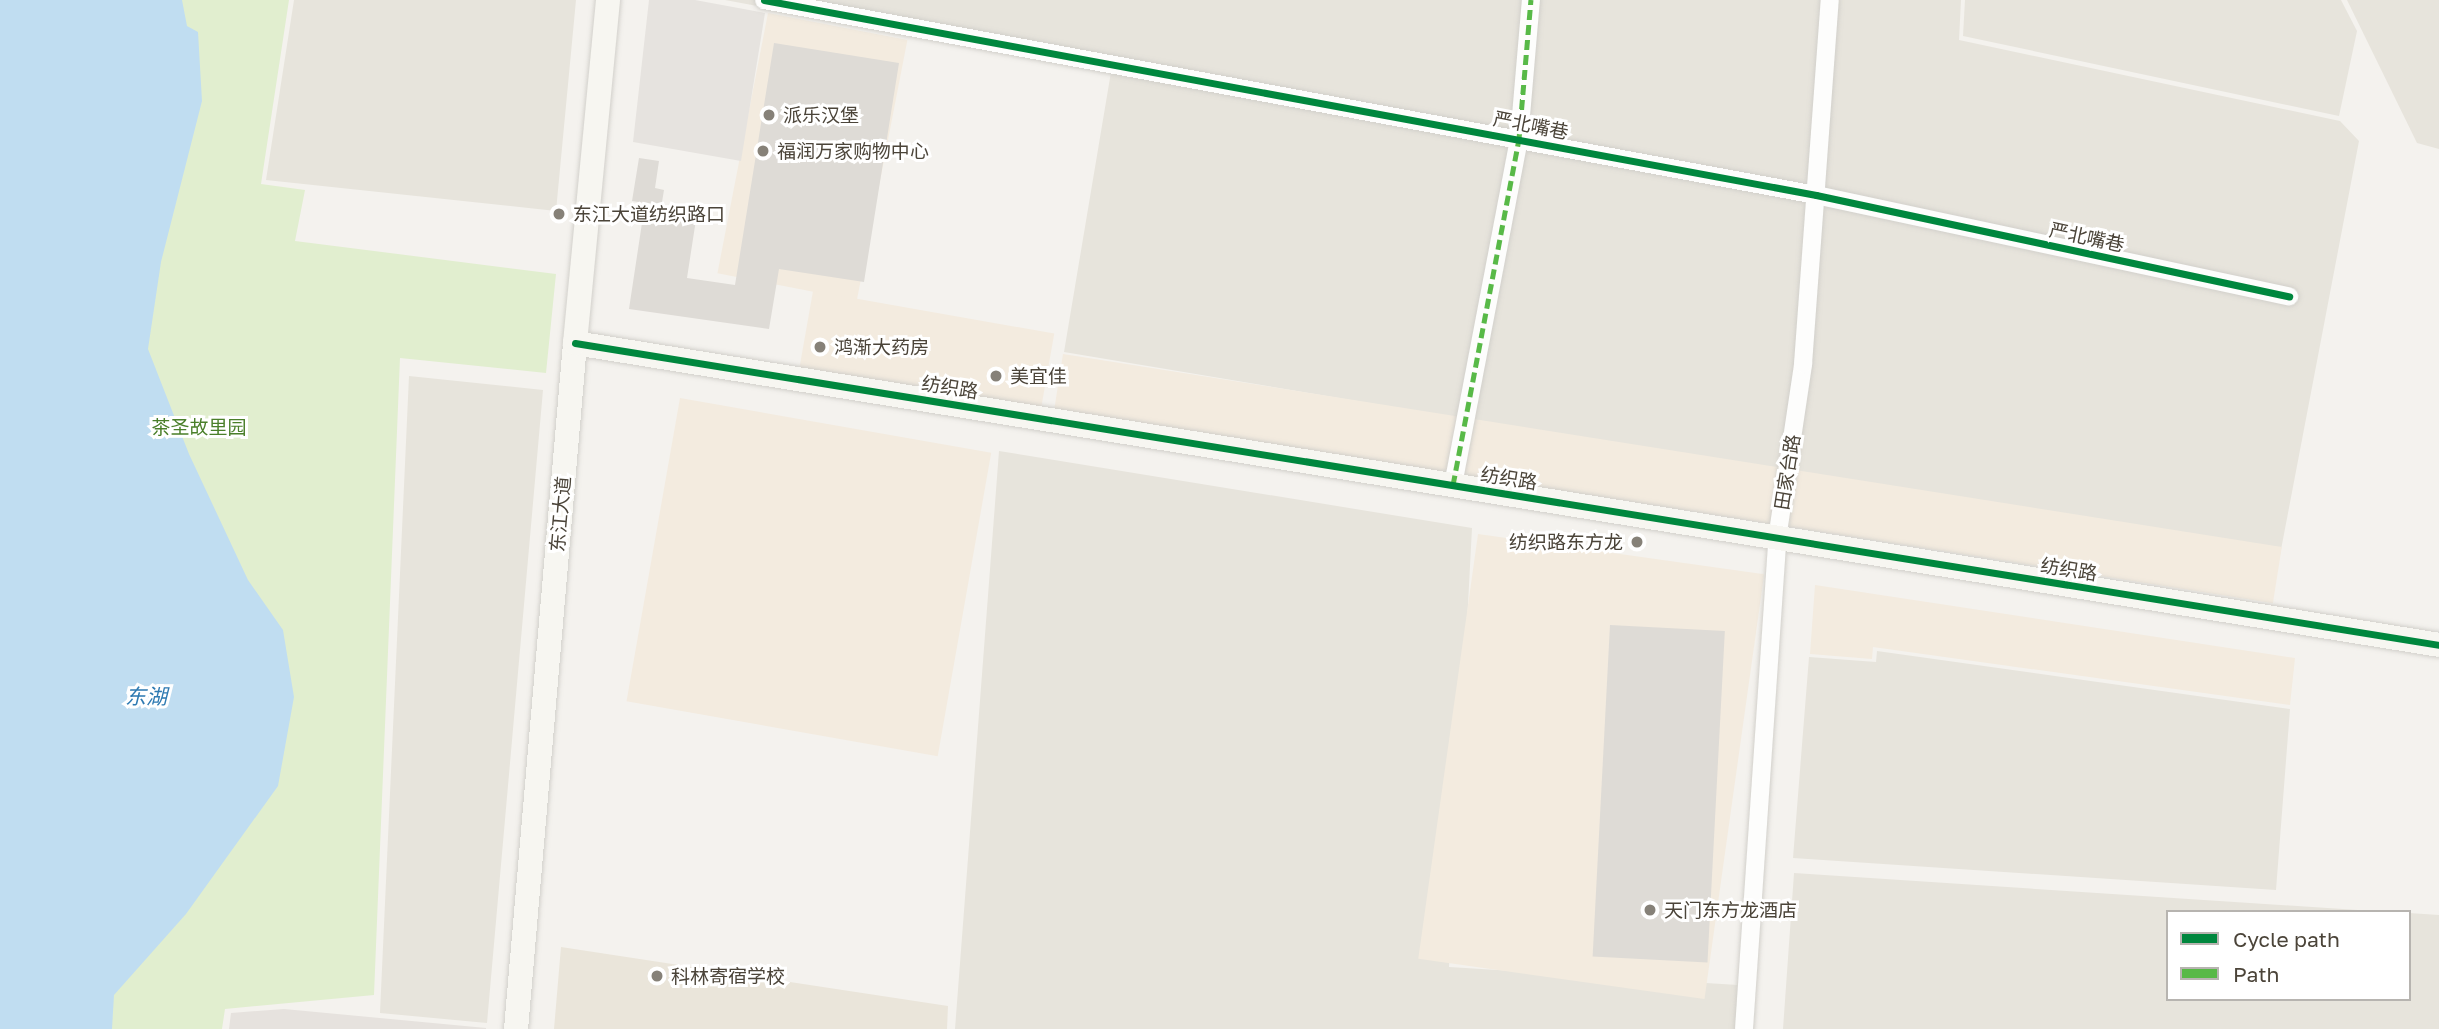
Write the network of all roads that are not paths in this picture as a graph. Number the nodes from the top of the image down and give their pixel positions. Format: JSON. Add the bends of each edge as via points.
{"nodes":[{"id":1,"x":608,"y":0,"type":"edge"},
{"id":2,"x":764,"y":0,"type":"edge"},
{"id":3,"x":1531,"y":0,"type":"edge"},
{"id":4,"x":1830,"y":0,"type":"edge"},
{"id":5,"x":1519,"y":139,"type":"junction"},
{"id":6,"x":1816,"y":195,"type":"junction"},
{"id":7,"x":2288,"y":296,"type":"dead end"},
{"id":8,"x":575,"y":343,"type":"junction"},
{"id":9,"x":1453,"y":485,"type":"junction"},
{"id":10,"x":1777,"y":538,"type":"junction"},
{"id":11,"x":2439,"y":645,"type":"edge"},
{"id":12,"x":516,"y":1029,"type":"edge"},
{"id":13,"x":1744,"y":1029,"type":"edge"}],
"edges":[{"from":1,"to":8,"type":"street","name":"东江大道"},
{"from":2,"to":5,"type":"street","name":"严北嘴巷"},
{"from":3,"to":5,"type":"street"},
{"from":4,"to":6,"type":"street","name":"田家台路"},
{"from":5,"to":6,"type":"street","name":"严北嘴巷"},
{"from":5,"to":9,"type":"street"},
{"from":6,"to":7,"type":"street","name":"严北嘴巷"},
{"from":6,"to":10,"type":"street","name":"田家台路","via":[[1803,364]]},
{"from":8,"to":9,"type":"street","name":"纺织路"},
{"from":8,"to":12,"type":"street","name":"东江大道"},
{"from":9,"to":10,"type":"street","name":"纺织路"},
{"from":10,"to":11,"type":"street","name":"纺织路"},
{"from":10,"to":13,"type":"street","name":"田家台路"}]}
